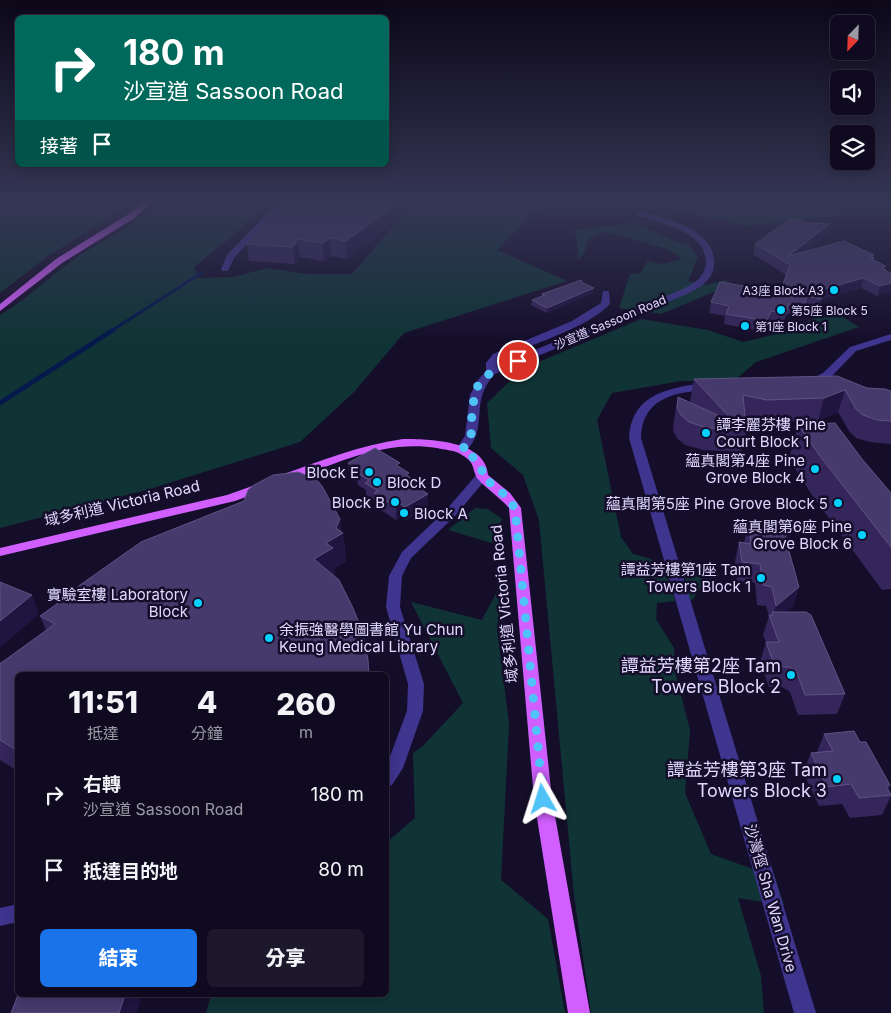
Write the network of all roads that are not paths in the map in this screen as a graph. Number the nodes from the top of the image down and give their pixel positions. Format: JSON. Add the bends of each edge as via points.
{"nodes":[{"id":1,"x":82,"y":247,"type":"edge"},
{"id":2,"x":238,"y":247,"type":"edge"},
{"id":3,"x":708,"y":247,"type":"edge"},
{"id":4,"x":225,"y":269,"type":"dead end"},
{"id":5,"x":606,"y":294,"type":"dead end"},
{"id":6,"x":0,"y":308,"type":"edge"},
{"id":7,"x":891,"y":337,"type":"edge"},
{"id":8,"x":491,"y":372,"type":"junction"},
{"id":9,"x":796,"y":386,"type":"edge"},
{"id":10,"x":727,"y":387,"type":"edge"},
{"id":11,"x":462,"y":450,"type":"junction"},
{"id":12,"x":482,"y":476,"type":"junction"},
{"id":13,"x":0,"y":552,"type":"edge"},
{"id":14,"x":389,"y":776,"type":"edge"},
{"id":15,"x":15,"y":914,"type":"edge"},
{"id":16,"x":0,"y":917,"type":"edge"},
{"id":17,"x":579,"y":1013,"type":"edge"},
{"id":18,"x":805,"y":1013,"type":"edge"}],
"edges":[{"from":1,"to":6,"type":"main road"},
{"from":2,"to":4,"type":"street","via":[[230,256]]},
{"from":3,"to":8,"type":"street","name":"沙宣道 Sassoon Road","via":[[709,271],[704,280],[686,291]]},
{"from":5,"to":8,"type":"street","via":[[605,304],[586,317],[498,356],[491,363]]},
{"from":7,"to":9,"type":"street","via":[[854,349],[821,378]]},
{"from":8,"to":11,"type":"street","name":"沙宣道 Sassoon Road","via":[[476,388],[471,438]]},
{"from":10,"to":18,"type":"street","name":"沙灣徑 Sha Wan Drive","via":[[695,388],[660,396],[639,414],[634,428],[635,438]]},
{"from":11,"to":12,"type":"main road","name":"域多利道 Victoria Road","via":[[479,464]]},
{"from":11,"to":13,"type":"main road","name":"域多利道 Victoria Road","via":[[414,442],[371,446],[231,498]]},
{"from":12,"to":14,"type":"street","via":[[446,519],[404,558],[395,575],[393,607],[416,684],[415,711],[395,768]]},
{"from":12,"to":17,"type":"main road","name":"域多利道 Victoria Road","via":[[515,508],[543,799]]},
{"from":15,"to":16,"type":"street"}]}
